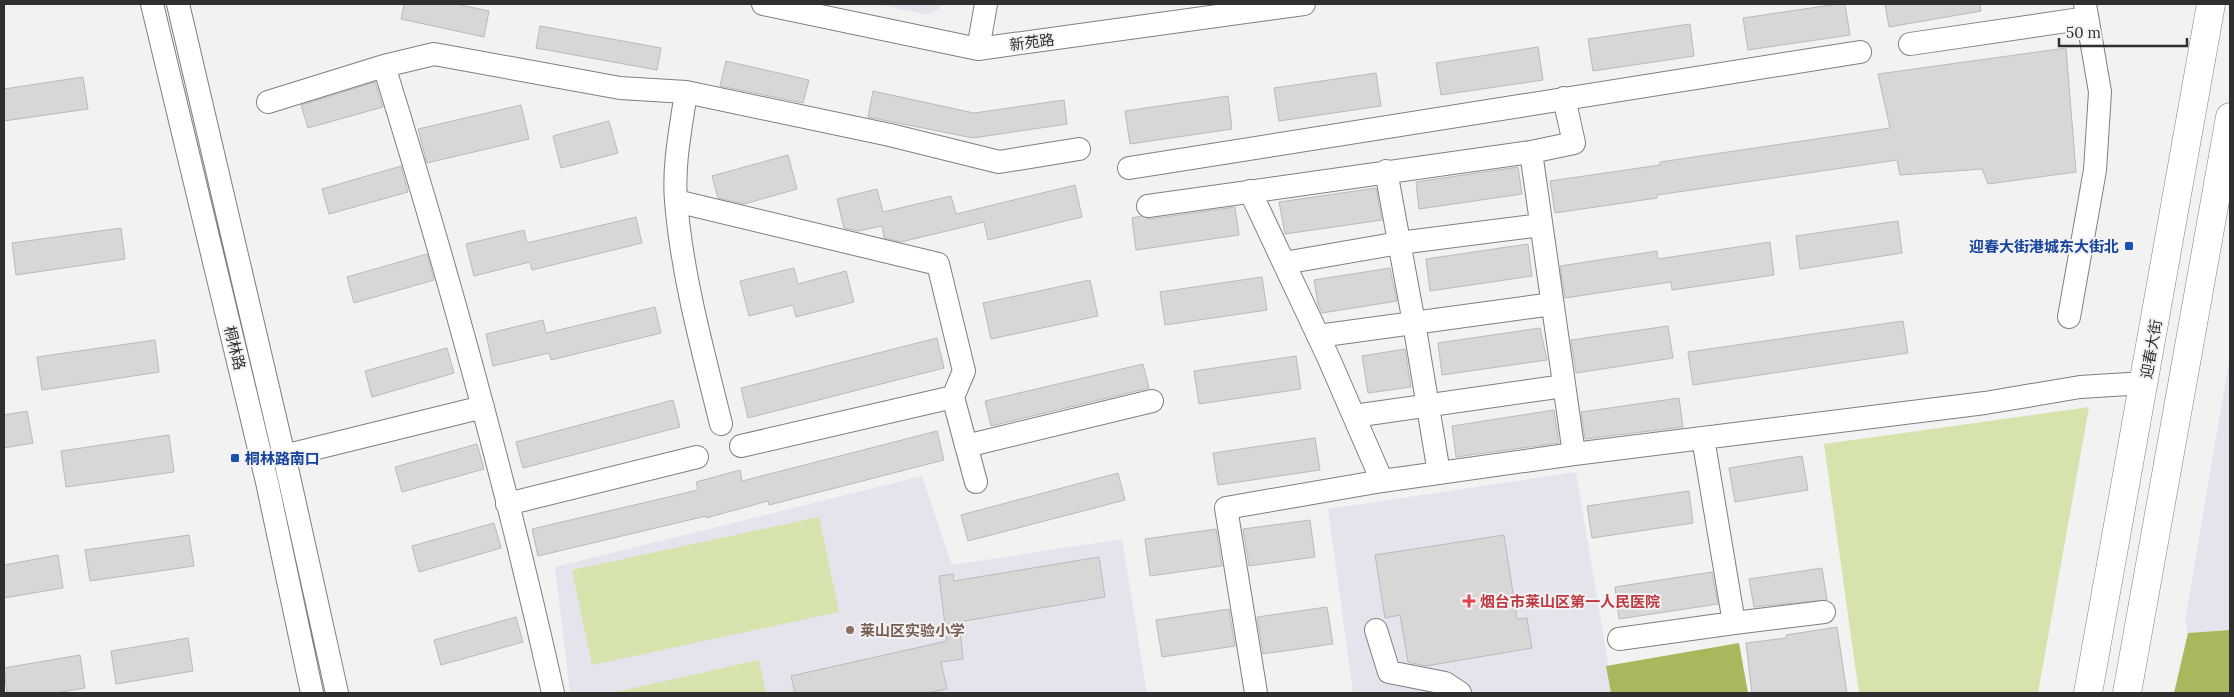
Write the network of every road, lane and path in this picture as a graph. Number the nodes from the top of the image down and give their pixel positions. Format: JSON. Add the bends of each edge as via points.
{"nodes":[{"id":1,"x":152,"y":4,"type":"edge"},
{"id":2,"x":178,"y":4,"type":"edge"},
{"id":3,"x":762,"y":4,"type":"edge"},
{"id":4,"x":986,"y":4,"type":"edge"},
{"id":5,"x":1304,"y":4,"type":"edge"},
{"id":6,"x":2211,"y":4,"type":"edge"},
{"id":7,"x":2086,"y":11,"type":"edge"},
{"id":8,"x":1910,"y":44,"type":"dead end"},
{"id":9,"x":978,"y":49,"type":"junction"},
{"id":10,"x":1860,"y":52,"type":"dead end"},
{"id":11,"x":384,"y":66,"type":"junction"},
{"id":12,"x":686,"y":92,"type":"junction"},
{"id":13,"x":1564,"y":98,"type":"junction"},
{"id":14,"x":268,"y":102,"type":"dead end"},
{"id":15,"x":2230,"y":117,"type":"edge"},
{"id":16,"x":2228,"y":144,"type":"edge"},
{"id":17,"x":1079,"y":149,"type":"dead end"},
{"id":18,"x":1531,"y":152,"type":"junction"},
{"id":19,"x":1129,"y":168,"type":"dead end"},
{"id":20,"x":1386,"y":171,"type":"junction"},
{"id":21,"x":1250,"y":191,"type":"junction"},
{"id":22,"x":676,"y":201,"type":"junction"},
{"id":23,"x":1148,"y":206,"type":"dead end"},
{"id":24,"x":1541,"y":225,"type":"junction"},
{"id":25,"x":1399,"y":244,"type":"junction"},
{"id":26,"x":1284,"y":263,"type":"junction"},
{"id":27,"x":1552,"y":304,"type":"junction"},
{"id":28,"x":2069,"y":317,"type":"dead end"},
{"id":29,"x":1414,"y":323,"type":"junction"},
{"id":30,"x":1318,"y":336,"type":"junction"},
{"id":31,"x":2145,"y":383,"type":"junction"},
{"id":32,"x":1564,"y":386,"type":"junction"},
{"id":33,"x":953,"y":396,"type":"junction"},
{"id":34,"x":1152,"y":401,"type":"dead end"},
{"id":35,"x":1427,"y":404,"type":"junction"},
{"id":36,"x":483,"y":407,"type":"junction"},
{"id":37,"x":1354,"y":416,"type":"junction"},
{"id":38,"x":721,"y":424,"type":"dead end"},
{"id":39,"x":1703,"y":438,"type":"junction"},
{"id":40,"x":741,"y":446,"type":"dead end"},
{"id":41,"x":966,"y":446,"type":"junction"},
{"id":42,"x":1574,"y":454,"type":"junction"},
{"id":43,"x":284,"y":456,"type":"junction"},
{"id":44,"x":698,"y":457,"type":"dead end"},
{"id":45,"x":1439,"y":473,"type":"junction"},
{"id":46,"x":1382,"y":481,"type":"junction"},
{"id":47,"x":976,"y":482,"type":"dead end"},
{"id":48,"x":507,"y":504,"type":"junction"},
{"id":49,"x":1824,"y":612,"type":"dead end"},
{"id":50,"x":1734,"y":623,"type":"junction"},
{"id":51,"x":1376,"y":630,"type":"dead end"},
{"id":52,"x":1619,"y":638,"type":"dead end"},
{"id":53,"x":312,"y":693,"type":"edge"},
{"id":54,"x":337,"y":693,"type":"edge"},
{"id":55,"x":553,"y":693,"type":"edge"},
{"id":56,"x":1256,"y":693,"type":"edge"},
{"id":57,"x":1460,"y":693,"type":"edge"},
{"id":58,"x":2088,"y":693,"type":"edge"},
{"id":59,"x":2127,"y":693,"type":"edge"}],
"edges":[{"from":1,"to":53,"type":"street","name":"桐林路","via":[[267,482]]},
{"from":2,"to":43,"type":"street","name":"桐林路"},
{"from":3,"to":9,"type":"street","name":"新苑路"},
{"from":4,"to":9,"type":"street"},
{"from":5,"to":9,"type":"street","name":"新苑路"},
{"from":6,"to":31,"type":"main road","name":"迎春大街"},
{"from":7,"to":8,"type":"street"},
{"from":7,"to":28,"type":"street","via":[[2100,92],[2095,170]]},
{"from":10,"to":13,"type":"street"},
{"from":11,"to":12,"type":"street","via":[[434,54],[620,88]]},
{"from":11,"to":14,"type":"street"},
{"from":11,"to":36,"type":"street","via":[[416,167]]},
{"from":12,"to":17,"type":"street","via":[[890,135],[999,162]]},
{"from":12,"to":22,"type":"street","via":[[677,152]]},
{"from":13,"to":18,"type":"street","via":[[1574,143]]},
{"from":13,"to":19,"type":"street"},
{"from":15,"to":16,"type":"main road"},
{"from":16,"to":59,"type":"main road"},
{"from":18,"to":20,"type":"street"},
{"from":18,"to":24,"type":"street"},
{"from":20,"to":21,"type":"street"},
{"from":20,"to":25,"type":"street"},
{"from":21,"to":23,"type":"street"},
{"from":21,"to":26,"type":"street"},
{"from":22,"to":33,"type":"street","via":[[938,264],[964,371]]},
{"from":22,"to":38,"type":"street","via":[[692,305]]},
{"from":24,"to":25,"type":"street"},
{"from":24,"to":27,"type":"street"},
{"from":25,"to":26,"type":"street"},
{"from":25,"to":29,"type":"street"},
{"from":26,"to":30,"type":"street"},
{"from":27,"to":29,"type":"street"},
{"from":27,"to":32,"type":"street"},
{"from":29,"to":30,"type":"street"},
{"from":29,"to":35,"type":"street"},
{"from":30,"to":37,"type":"street"},
{"from":31,"to":39,"type":"street","via":[[2080,387],[1985,403]]},
{"from":31,"to":58,"type":"main road","name":"迎春大街"},
{"from":32,"to":35,"type":"street"},
{"from":32,"to":42,"type":"street"},
{"from":33,"to":40,"type":"street"},
{"from":33,"to":41,"type":"street"},
{"from":34,"to":41,"type":"street"},
{"from":35,"to":37,"type":"street"},
{"from":35,"to":45,"type":"street"},
{"from":36,"to":43,"type":"street"},
{"from":36,"to":48,"type":"street"},
{"from":37,"to":46,"type":"street"},
{"from":39,"to":42,"type":"street"},
{"from":39,"to":50,"type":"street"},
{"from":41,"to":47,"type":"street"},
{"from":42,"to":45,"type":"street"},
{"from":43,"to":54,"type":"street","name":"桐林路"},
{"from":44,"to":48,"type":"street"},
{"from":45,"to":46,"type":"street"},
{"from":46,"to":56,"type":"street","via":[[1226,508]]},
{"from":48,"to":55,"type":"street"},
{"from":49,"to":50,"type":"street"},
{"from":50,"to":52,"type":"street"},
{"from":51,"to":57,"type":"street","via":[[1389,672],[1445,683]]}]}
